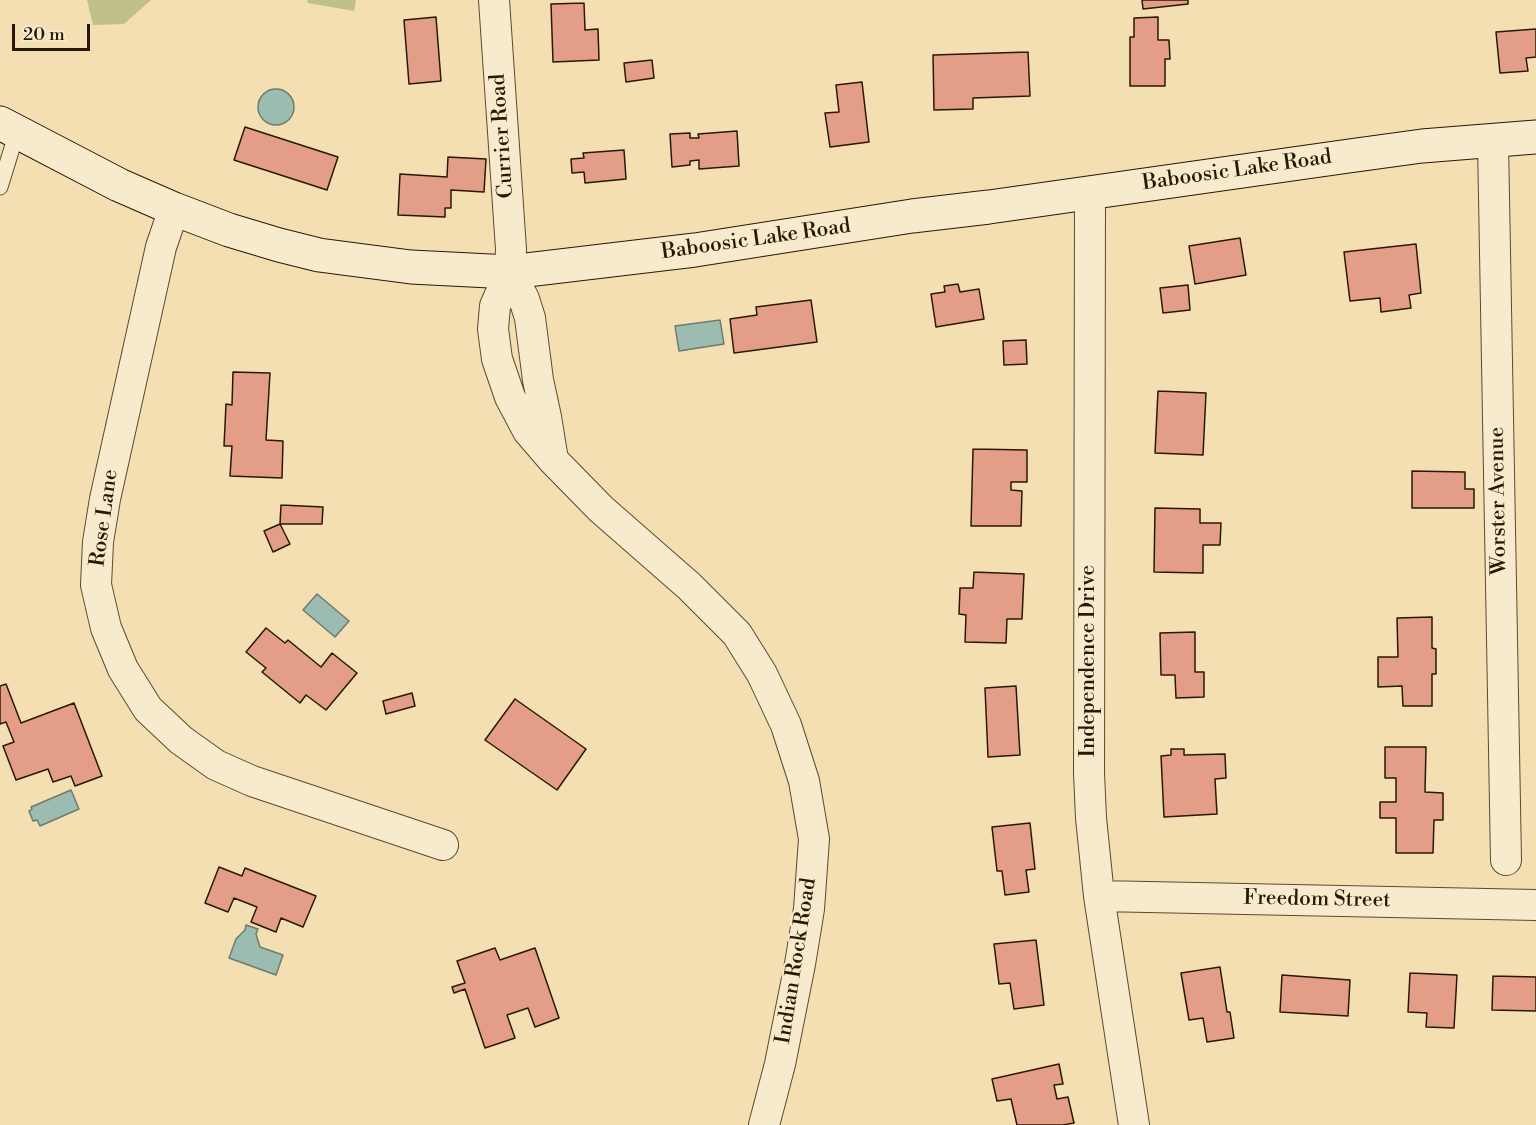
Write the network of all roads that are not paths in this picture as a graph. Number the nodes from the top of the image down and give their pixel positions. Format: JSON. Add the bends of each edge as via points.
{"nodes":[{"id":1,"x":494,"y":0,"type":"edge"},
{"id":2,"x":9,"y":128,"type":"edge"},
{"id":3,"x":1536,"y":137,"type":"edge"},
{"id":4,"x":1493,"y":141,"type":"junction"},
{"id":5,"x":0,"y":188,"type":"edge"},
{"id":6,"x":1090,"y":193,"type":"junction"},
{"id":7,"x":174,"y":209,"type":"junction"},
{"id":8,"x":510,"y":272,"type":"junction"},
{"id":9,"x":442,"y":845,"type":"dead end"},
{"id":10,"x":1506,"y":861,"type":"dead end"},
{"id":11,"x":1099,"y":896,"type":"junction"},
{"id":12,"x":1536,"y":905,"type":"edge"},
{"id":13,"x":764,"y":1125,"type":"edge"},
{"id":14,"x":1134,"y":1125,"type":"edge"}],
"edges":[{"from":1,"to":8,"type":"street","name":"Currier Road"},
{"from":2,"to":5,"type":"lane"},
{"from":2,"to":7,"type":"street","name":"Baboosic Lake Road"},
{"from":3,"to":4,"type":"street","name":"Baboosic Lake Road"},
{"from":4,"to":6,"type":"street","name":"Baboosic Lake Road","via":[[1359,154]]},
{"from":4,"to":10,"type":"street","name":"Worster Avenue"},
{"from":6,"to":8,"type":"street","name":"Baboosic Lake Road","via":[[695,250]]},
{"from":6,"to":11,"type":"street","name":"Independence Drive","via":[[1089,773]]},
{"from":7,"to":8,"type":"street","name":"Baboosic Lake Road","via":[[229,230],[319,255],[411,267]]},
{"from":7,"to":9,"type":"street","name":"Rose Lane","via":[[143,322],[98,542],[96,585],[106,628],[123,669],[148,709],[181,741],[216,765],[252,781]]},
{"from":8,"to":13,"type":"street","name":"Indian Rock Road","via":[[495,306],[493,329],[497,358],[510,397],[528,431],[601,509],[737,634],[782,714],[804,781],[814,839],[809,909],[780,1064]]},
{"from":11,"to":12,"type":"street","name":"Freedom Street"},
{"from":11,"to":14,"type":"street","name":"Independence Drive"}]}
